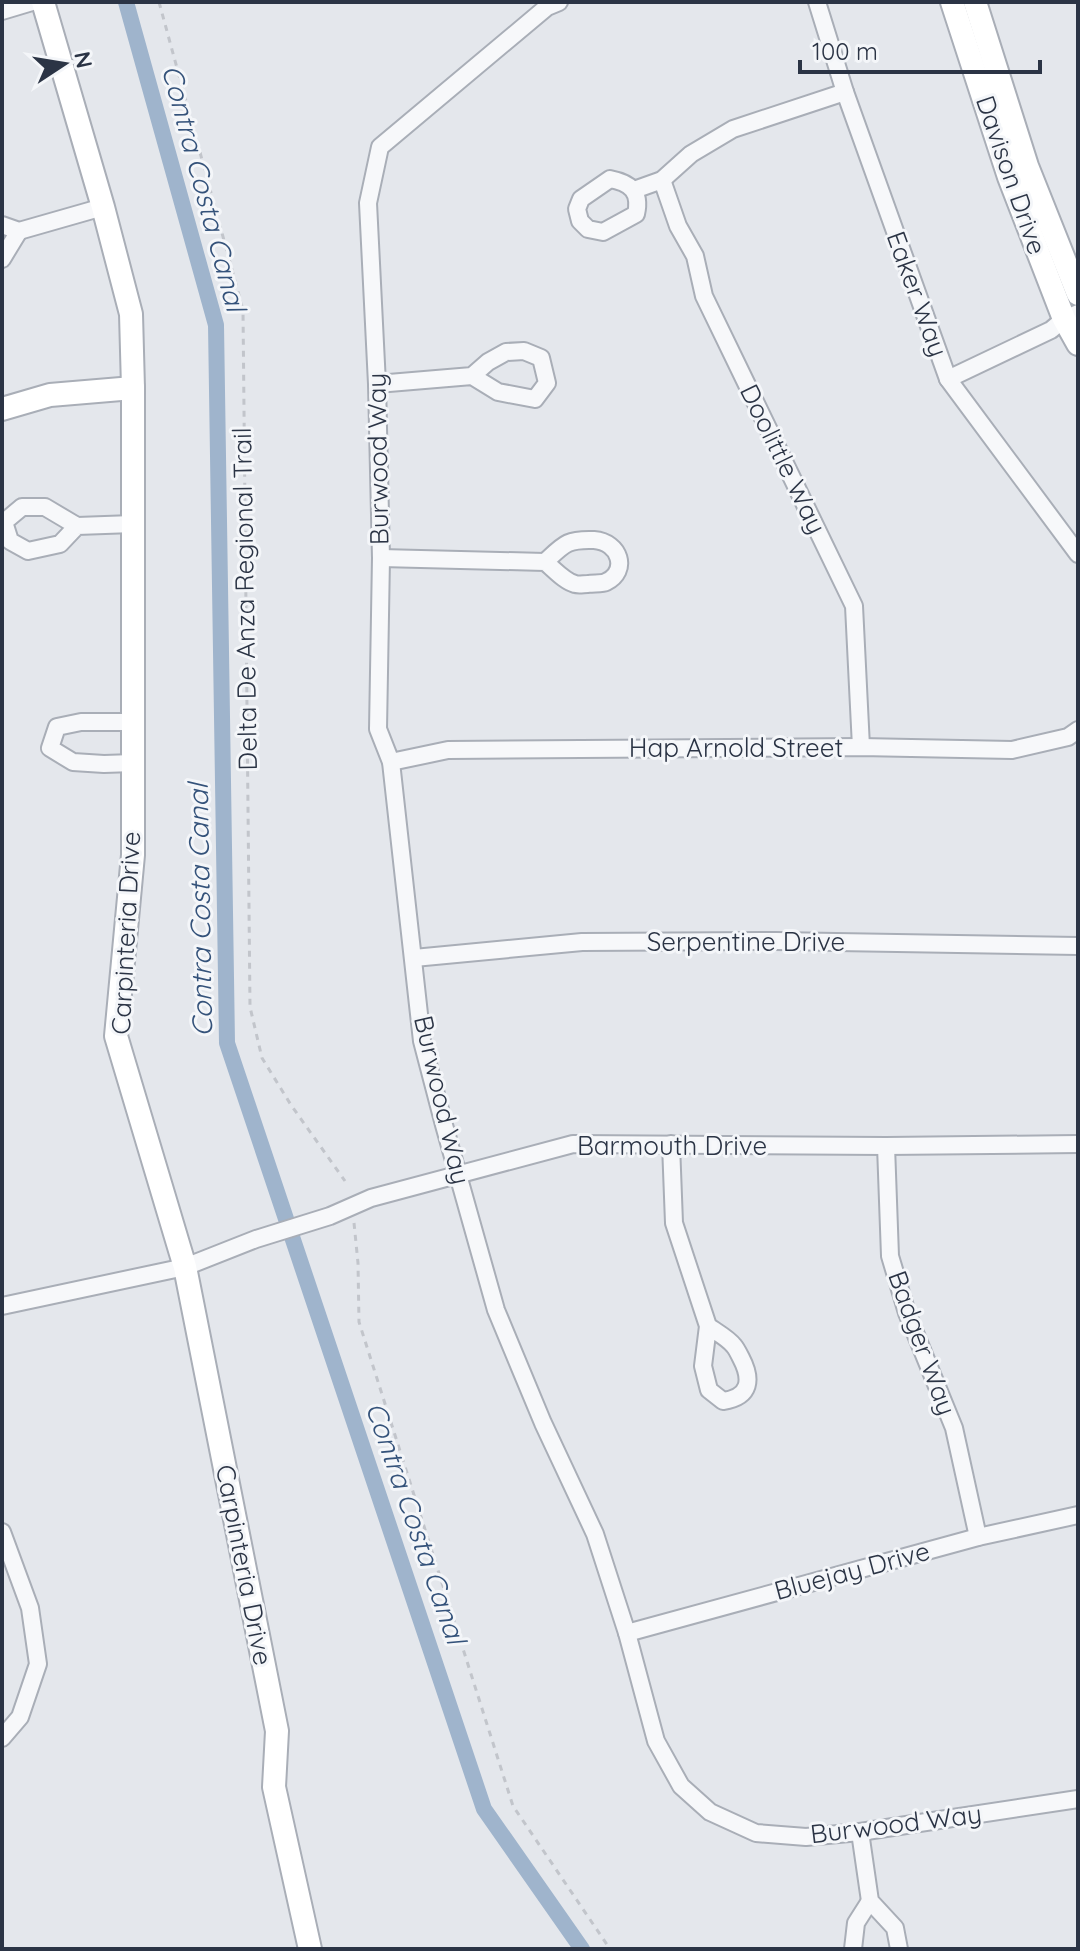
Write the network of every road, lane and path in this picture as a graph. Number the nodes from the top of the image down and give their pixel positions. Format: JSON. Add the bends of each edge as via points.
{"nodes":[{"id":1,"x":32,"y":2,"type":"edge"},
{"id":2,"x":43,"y":2,"type":"edge"},
{"id":3,"x":159,"y":2,"type":"edge"},
{"id":4,"x":817,"y":2,"type":"edge"},
{"id":5,"x":952,"y":2,"type":"edge"},
{"id":6,"x":975,"y":2,"type":"edge"},
{"id":7,"x":550,"y":4,"type":"edge"},
{"id":8,"x":2,"y":11,"type":"edge"},
{"id":9,"x":845,"y":92,"type":"junction"},
{"id":10,"x":662,"y":180,"type":"junction"},
{"id":11,"x":634,"y":190,"type":"dead end"},
{"id":12,"x":103,"y":207,"type":"junction"},
{"id":13,"x":2,"y":225,"type":"edge"},
{"id":14,"x":19,"y":231,"type":"junction"},
{"id":15,"x":2,"y":259,"type":"edge"},
{"id":16,"x":1078,"y":294,"type":"edge"},
{"id":17,"x":1071,"y":316,"type":"edge"},
{"id":18,"x":1078,"y":344,"type":"edge"},
{"id":19,"x":472,"y":376,"type":"dead end"},
{"id":20,"x":948,"y":379,"type":"junction"},
{"id":21,"x":377,"y":384,"type":"junction"},
{"id":22,"x":133,"y":388,"type":"junction"},
{"id":23,"x":2,"y":409,"type":"edge"},
{"id":24,"x":133,"y":524,"type":"junction"},
{"id":25,"x":77,"y":526,"type":"dead end"},
{"id":26,"x":1078,"y":554,"type":"edge"},
{"id":27,"x":381,"y":558,"type":"junction"},
{"id":28,"x":545,"y":562,"type":"dead end"},
{"id":29,"x":133,"y":722,"type":"junction"},
{"id":30,"x":1078,"y":730,"type":"edge"},
{"id":31,"x":861,"y":747,"type":"junction"},
{"id":32,"x":391,"y":762,"type":"junction"},
{"id":33,"x":133,"y":763,"type":"junction"},
{"id":34,"x":1078,"y":946,"type":"edge"},
{"id":35,"x":414,"y":958,"type":"junction"},
{"id":36,"x":671,"y":1144,"type":"junction"},
{"id":37,"x":1078,"y":1144,"type":"edge"},
{"id":38,"x":886,"y":1146,"type":"junction"},
{"id":39,"x":458,"y":1174,"type":"junction"},
{"id":40,"x":345,"y":1181,"type":"dead end"},
{"id":41,"x":354,"y":1223,"type":"dead end"},
{"id":42,"x":185,"y":1267,"type":"junction"},
{"id":43,"x":2,"y":1306,"type":"edge"},
{"id":44,"x":708,"y":1326,"type":"dead end"},
{"id":45,"x":1078,"y":1515,"type":"edge"},
{"id":46,"x":2,"y":1532,"type":"edge"},
{"id":47,"x":978,"y":1537,"type":"junction"},
{"id":48,"x":627,"y":1633,"type":"junction"},
{"id":49,"x":2,"y":1738,"type":"edge"},
{"id":50,"x":1078,"y":1799,"type":"edge"},
{"id":51,"x":860,"y":1832,"type":"junction"},
{"id":52,"x":870,"y":1901,"type":"junction"},
{"id":53,"x":310,"y":1949,"type":"edge"},
{"id":54,"x":610,"y":1949,"type":"edge"},
{"id":55,"x":853,"y":1949,"type":"edge"},
{"id":56,"x":899,"y":1949,"type":"edge"}],
"edges":[{"from":1,"to":8,"type":"street"},
{"from":2,"to":12,"type":"street","name":"Carpinteria Drive"},
{"from":3,"to":40,"type":"path","name":"Delta De Anza Regional Trail","via":[[243,310],[250,1007],[262,1058]]},
{"from":4,"to":9,"type":"street","name":"Eaker Way"},
{"from":5,"to":17,"type":"street","name":"Davison Drive","via":[[1009,177]]},
{"from":6,"to":16,"type":"street","name":"Davison Drive","via":[[1027,166]]},
{"from":7,"to":21,"type":"street","name":"Burwood Way","via":[[380,147],[368,203]]},
{"from":9,"to":10,"type":"street","via":[[733,129],[691,154]]},
{"from":9,"to":20,"type":"street","name":"Eaker Way"},
{"from":10,"to":11,"type":"street"},
{"from":10,"to":31,"type":"street","name":"Doolittle Way","via":[[695,256],[704,296],[854,606]]},
{"from":12,"to":14,"type":"street"},
{"from":12,"to":22,"type":"street","name":"Carpinteria Drive","via":[[131,314]]},
{"from":13,"to":14,"type":"street"},
{"from":14,"to":15,"type":"street"},
{"from":17,"to":18,"type":"street","name":"Davison Drive"},
{"from":17,"to":20,"type":"street"},
{"from":19,"to":21,"type":"street"},
{"from":20,"to":26,"type":"street","name":"Eaker Way"},
{"from":21,"to":27,"type":"street","name":"Burwood Way"},
{"from":22,"to":23,"type":"street","via":[[50,395]]},
{"from":22,"to":24,"type":"street","name":"Carpinteria Drive"},
{"from":24,"to":25,"type":"street"},
{"from":24,"to":29,"type":"street","name":"Carpinteria Drive"},
{"from":27,"to":28,"type":"street"},
{"from":27,"to":32,"type":"street","name":"Burwood Way","via":[[378,729]]},
{"from":29,"to":33,"type":"street","name":"Carpinteria Drive"},
{"from":29,"to":33,"type":"street","via":[[57,727],[50,748],[73,762]]},
{"from":30,"to":31,"type":"street","name":"Hap Arnold Street","via":[[1012,750]]},
{"from":31,"to":32,"type":"street","name":"Hap Arnold Street","via":[[448,750]]},
{"from":32,"to":35,"type":"street","name":"Burwood Way"},
{"from":33,"to":42,"type":"street","name":"Carpinteria Drive","via":[[133,855],[116,1036]]},
{"from":34,"to":35,"type":"street","name":"Serpentine Drive","via":[[582,942]]},
{"from":35,"to":39,"type":"street","name":"Burwood Way","via":[[422,1041]]},
{"from":36,"to":38,"type":"street","name":"Barmouth Drive"},
{"from":36,"to":39,"type":"street","name":"Barmouth Drive","via":[[573,1144]]},
{"from":36,"to":44,"type":"street","via":[[674,1223]]},
{"from":37,"to":38,"type":"street","name":"Barmouth Drive"},
{"from":38,"to":47,"type":"street","name":"Badger Way","via":[[890,1256],[954,1428]]},
{"from":39,"to":42,"type":"street","name":"Barmouth Drive","via":[[371,1198]]},
{"from":39,"to":48,"type":"street","name":"Burwood Way","via":[[496,1310],[595,1534]]},
{"from":41,"to":54,"type":"path","via":[[359,1322],[513,1806]]},
{"from":42,"to":43,"type":"street","name":"Barmouth Drive"},
{"from":42,"to":53,"type":"street","name":"Carpinteria Drive","via":[[277,1731],[274,1787]]},
{"from":45,"to":47,"type":"street","name":"Bluejay Drive"},
{"from":46,"to":49,"type":"street","via":[[30,1608],[38,1664],[20,1717]]},
{"from":47,"to":48,"type":"street","name":"Bluejay Drive"},
{"from":48,"to":51,"type":"street","name":"Burwood Way","via":[[656,1741],[681,1786],[710,1812],[756,1833],[806,1837]]},
{"from":50,"to":51,"type":"street","name":"Burwood Way"},
{"from":51,"to":52,"type":"street"},
{"from":52,"to":55,"type":"street","via":[[856,1923]]},
{"from":52,"to":56,"type":"street","via":[[895,1928]]}]}
